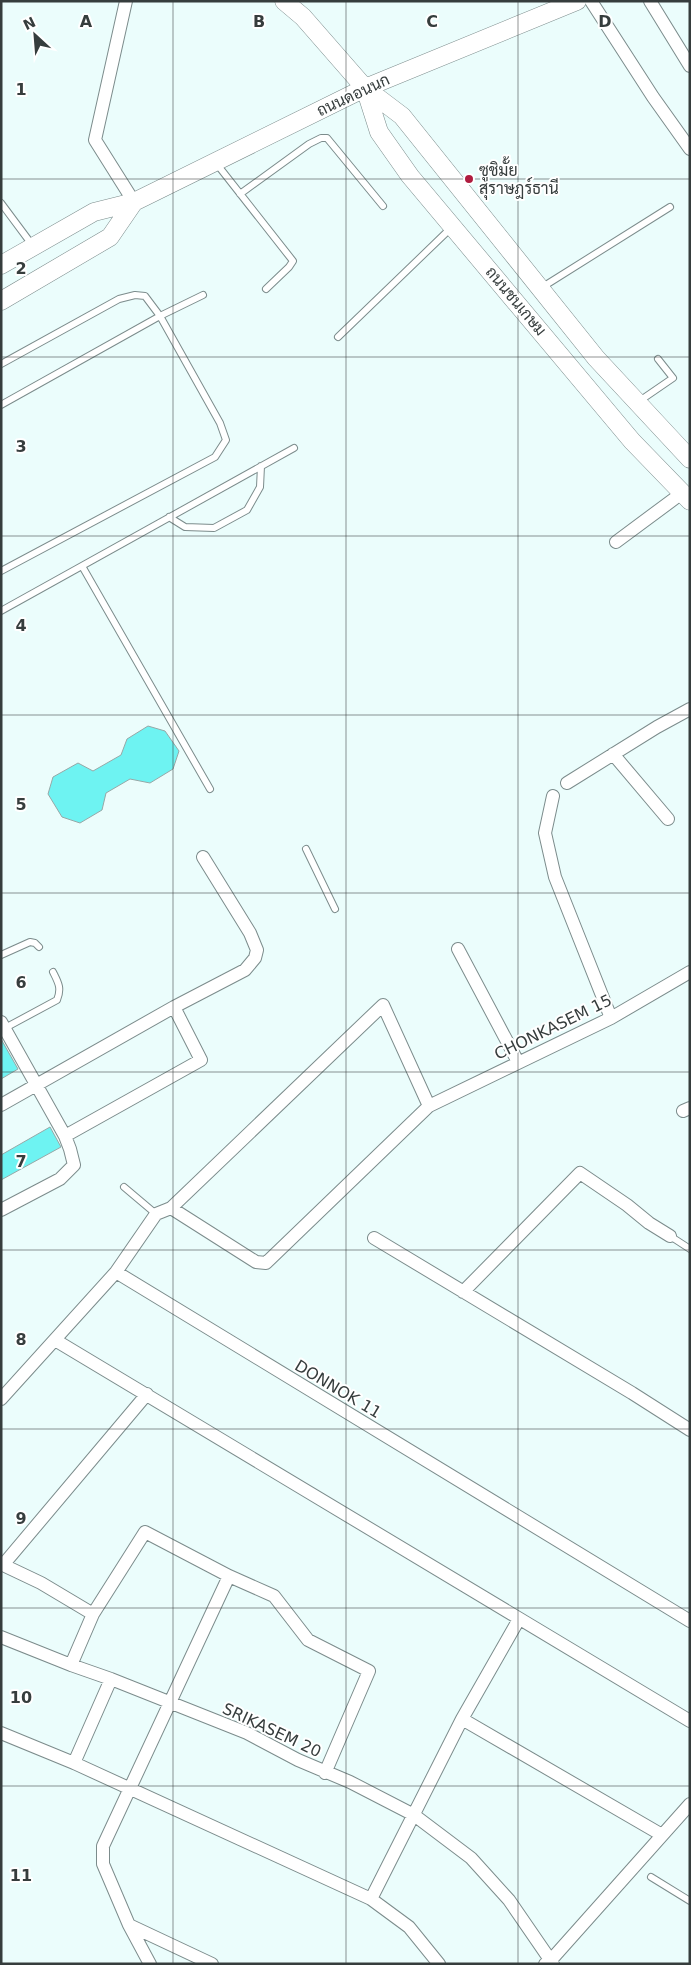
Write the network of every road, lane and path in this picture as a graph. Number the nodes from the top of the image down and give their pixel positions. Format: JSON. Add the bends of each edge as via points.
{"nodes":[{"id":1,"x":126,"y":1,"type":"edge"},
{"id":2,"x":284,"y":1,"type":"edge"},
{"id":3,"x":577,"y":1,"type":"edge"},
{"id":4,"x":591,"y":1,"type":"edge"},
{"id":5,"x":650,"y":1,"type":"edge"},
{"id":6,"x":690,"y":66,"type":"edge"},
{"id":7,"x":365,"y":88,"type":"junction"},
{"id":8,"x":690,"y":149,"type":"edge"},
{"id":9,"x":215,"y":162,"type":"junction"},
{"id":10,"x":240,"y":194,"type":"junction"},
{"id":11,"x":134,"y":202,"type":"junction"},
{"id":12,"x":1,"y":203,"type":"edge"},
{"id":13,"x":383,"y":206,"type":"dead end"},
{"id":14,"x":670,"y":208,"type":"dead end"},
{"id":15,"x":453,"y":226,"type":"junction"},
{"id":16,"x":33,"y":247,"type":"junction"},
{"id":17,"x":1,"y":265,"type":"edge"},
{"id":18,"x":540,"y":288,"type":"junction"},
{"id":19,"x":266,"y":289,"type":"dead end"},
{"id":20,"x":203,"y":295,"type":"dead end"},
{"id":21,"x":1,"y":300,"type":"edge"},
{"id":22,"x":160,"y":316,"type":"junction"},
{"id":23,"x":338,"y":337,"type":"dead end"},
{"id":24,"x":658,"y":359,"type":"dead end"},
{"id":25,"x":1,"y":364,"type":"edge"},
{"id":26,"x":636,"y":403,"type":"junction"},
{"id":27,"x":1,"y":405,"type":"edge"},
{"id":28,"x":294,"y":448,"type":"dead end"},
{"id":29,"x":690,"y":459,"type":"edge"},
{"id":30,"x":261,"y":466,"type":"junction"},
{"id":31,"x":686,"y":497,"type":"edge"},
{"id":32,"x":169,"y":517,"type":"junction"},
{"id":33,"x":616,"y":542,"type":"dead end"},
{"id":34,"x":82,"y":566,"type":"junction"},
{"id":35,"x":1,"y":571,"type":"edge"},
{"id":36,"x":1,"y":611,"type":"edge"},
{"id":37,"x":690,"y":709,"type":"edge"},
{"id":38,"x":613,"y":754,"type":"junction"},
{"id":39,"x":567,"y":783,"type":"dead end"},
{"id":40,"x":210,"y":789,"type":"dead end"},
{"id":41,"x":553,"y":796,"type":"dead end"},
{"id":42,"x":668,"y":819,"type":"dead end"},
{"id":43,"x":306,"y":849,"type":"dead end"},
{"id":44,"x":203,"y":857,"type":"dead end"},
{"id":45,"x":335,"y":909,"type":"dead end"},
{"id":46,"x":39,"y":947,"type":"dead end"},
{"id":47,"x":458,"y":949,"type":"dead end"},
{"id":48,"x":1,"y":955,"type":"edge"},
{"id":49,"x":53,"y":972,"type":"dead end"},
{"id":50,"x":690,"y":972,"type":"edge"},
{"id":51,"x":174,"y":1007,"type":"junction"},
{"id":52,"x":612,"y":1018,"type":"junction"},
{"id":53,"x":3,"y":1025,"type":"edge"},
{"id":54,"x":518,"y":1062,"type":"junction"},
{"id":55,"x":35,"y":1086,"type":"junction"},
{"id":56,"x":1,"y":1105,"type":"edge"},
{"id":57,"x":429,"y":1106,"type":"junction"},
{"id":58,"x":65,"y":1136,"type":"junction"},
{"id":59,"x":124,"y":1187,"type":"dead end"},
{"id":60,"x":171,"y":1208,"type":"junction"},
{"id":61,"x":1,"y":1210,"type":"edge"},
{"id":62,"x":156,"y":1214,"type":"junction"},
{"id":63,"x":670,"y":1236,"type":"joint"},
{"id":64,"x":374,"y":1238,"type":"dead end"},
{"id":65,"x":690,"y":1249,"type":"edge"},
{"id":66,"x":116,"y":1272,"type":"junction"},
{"id":67,"x":463,"y":1292,"type":"junction"},
{"id":68,"x":56,"y":1340,"type":"junction"},
{"id":69,"x":147,"y":1394,"type":"junction"},
{"id":70,"x":1,"y":1399,"type":"edge"},
{"id":71,"x":690,"y":1430,"type":"edge"},
{"id":72,"x":2,"y":1564,"type":"edge"},
{"id":73,"x":229,"y":1576,"type":"junction"},
{"id":74,"x":93,"y":1614,"type":"junction"},
{"id":75,"x":520,"y":1619,"type":"junction"},
{"id":76,"x":690,"y":1621,"type":"edge"},
{"id":77,"x":1,"y":1637,"type":"edge"},
{"id":78,"x":71,"y":1666,"type":"junction"},
{"id":79,"x":111,"y":1679,"type":"junction"},
{"id":80,"x":171,"y":1704,"type":"junction"},
{"id":81,"x":462,"y":1719,"type":"junction"},
{"id":82,"x":690,"y":1721,"type":"edge"},
{"id":83,"x":1,"y":1733,"type":"edge"},
{"id":84,"x":74,"y":1763,"type":"junction"},
{"id":85,"x":325,"y":1773,"type":"junction"},
{"id":86,"x":129,"y":1789,"type":"junction"},
{"id":87,"x":690,"y":1804,"type":"edge"},
{"id":88,"x":414,"y":1815,"type":"junction"},
{"id":89,"x":662,"y":1835,"type":"junction"},
{"id":90,"x":650,"y":1877,"type":"dead end"},
{"id":91,"x":371,"y":1899,"type":"junction"},
{"id":92,"x":690,"y":1901,"type":"edge"},
{"id":93,"x":129,"y":1925,"type":"junction"},
{"id":94,"x":550,"y":1962,"type":"edge"},
{"id":95,"x":150,"y":1964,"type":"edge"},
{"id":96,"x":212,"y":1964,"type":"edge"},
{"id":97,"x":439,"y":1964,"type":"edge"}],
"edges":[{"from":1,"to":11,"type":"street","via":[[95,140]]},
{"from":2,"to":7,"type":"main road","name":"ถนนชนเกษม","via":[[303,16]]},
{"from":3,"to":7,"type":"main road","name":"ถนนดอนนก"},
{"from":4,"to":8,"type":"street"},
{"from":5,"to":6,"type":"street"},
{"from":7,"to":9,"type":"main road","name":"ถนนดอนนก"},
{"from":7,"to":15,"type":"main road","name":"ถนนชนเกษม","via":[[379,132],[410,176]]},
{"from":7,"to":18,"type":"main road","name":"ถนนชนเกษม","via":[[402,116]]},
{"from":9,"to":10,"type":"lane"},
{"from":9,"to":11,"type":"main road","name":"ถนนดอนนก"},
{"from":10,"to":13,"type":"lane","via":[[309,144],[327,138]]},
{"from":10,"to":19,"type":"lane","via":[[292,261]]},
{"from":11,"to":16,"type":"main road","name":"ถนนดอนนก","via":[[94,212]]},
{"from":11,"to":21,"type":"main road","name":"ถนนดอนนก","via":[[110,237]]},
{"from":12,"to":16,"type":"lane"},
{"from":14,"to":18,"type":"lane"},
{"from":15,"to":23,"type":"lane"},
{"from":15,"to":31,"type":"main road","name":"ถนนชนเกษม","via":[[632,440]]},
{"from":16,"to":17,"type":"main road","name":"ถนนดอนนก"},
{"from":18,"to":26,"type":"main road","name":"ถนนชนเกษม"},
{"from":20,"to":22,"type":"lane"},
{"from":22,"to":25,"type":"lane","via":[[145,296],[119,298]]},
{"from":22,"to":27,"type":"lane"},
{"from":22,"to":35,"type":"lane","via":[[220,422],[226,440],[215,457]]},
{"from":24,"to":26,"type":"lane","via":[[673,378]]},
{"from":26,"to":29,"type":"main road","name":"ถนนชนเกษม"},
{"from":28,"to":30,"type":"lane"},
{"from":30,"to":32,"type":"lane"},
{"from":30,"to":32,"type":"lane","via":[[260,487],[247,510],[239,515],[214,528],[186,527]]},
{"from":31,"to":33,"type":"street"},
{"from":32,"to":34,"type":"lane"},
{"from":34,"to":36,"type":"lane"},
{"from":34,"to":40,"type":"lane"},
{"from":37,"to":38,"type":"street"},
{"from":38,"to":39,"type":"street"},
{"from":38,"to":42,"type":"street"},
{"from":41,"to":52,"type":"street","via":[[545,833],[555,877]]},
{"from":43,"to":45,"type":"lane"},
{"from":44,"to":51,"type":"street","via":[[257,950],[245,970]]},
{"from":46,"to":48,"type":"lane","via":[[30,942]]},
{"from":47,"to":54,"type":"street"},
{"from":49,"to":53,"type":"lane","via":[[59,984],[57,1000]]},
{"from":50,"to":52,"type":"street","name":"CHONKASEM 15"},
{"from":51,"to":55,"type":"street"},
{"from":51,"to":58,"type":"street","via":[[201,1060]]},
{"from":52,"to":54,"type":"street","name":"CHONKASEM 15"},
{"from":53,"to":55,"type":"street"},
{"from":54,"to":57,"type":"street","name":"CHONKASEM 15"},
{"from":55,"to":56,"type":"street"},
{"from":55,"to":58,"type":"street"},
{"from":57,"to":60,"type":"street","name":"CHONKASEM 15","via":[[266,1263],[256,1262]]},
{"from":57,"to":60,"type":"street","via":[[383,1005]]},
{"from":58,"to":61,"type":"street","via":[[74,1165],[60,1179]]},
{"from":59,"to":62,"type":"lane"},
{"from":60,"to":62,"type":"street"},
{"from":62,"to":66,"type":"street"},
{"from":63,"to":65,"type":"lane"},
{"from":63,"to":67,"type":"street","via":[[580,1173]]},
{"from":64,"to":67,"type":"street"},
{"from":66,"to":68,"type":"street"},
{"from":66,"to":76,"type":"street","name":"DONNOK 11"},
{"from":67,"to":71,"type":"street"},
{"from":68,"to":69,"type":"street"},
{"from":68,"to":70,"type":"street"},
{"from":69,"to":72,"type":"street"},
{"from":69,"to":75,"type":"street"},
{"from":72,"to":74,"type":"street"},
{"from":73,"to":74,"type":"street","via":[[145,1532]]},
{"from":73,"to":80,"type":"street"},
{"from":73,"to":85,"type":"street","via":[[274,1596],[308,1640],[369,1671]]},
{"from":74,"to":78,"type":"street"},
{"from":75,"to":81,"type":"street"},
{"from":75,"to":82,"type":"street"},
{"from":77,"to":78,"type":"street","name":"SRIKASEM 20"},
{"from":78,"to":79,"type":"street","name":"SRIKASEM 20"},
{"from":79,"to":80,"type":"street","name":"SRIKASEM 20"},
{"from":79,"to":84,"type":"street"},
{"from":80,"to":85,"type":"street","name":"SRIKASEM 20","via":[[248,1733]]},
{"from":80,"to":86,"type":"street"},
{"from":81,"to":88,"type":"street"},
{"from":81,"to":89,"type":"street"},
{"from":83,"to":84,"type":"street"},
{"from":84,"to":86,"type":"street"},
{"from":85,"to":88,"type":"street","name":"SRIKASEM 20","via":[[350,1782]]},
{"from":86,"to":91,"type":"street"},
{"from":86,"to":93,"type":"street","via":[[103,1846],[103,1864]]},
{"from":87,"to":89,"type":"street"},
{"from":88,"to":91,"type":"street"},
{"from":88,"to":94,"type":"street","name":"SRIKASEM 20","via":[[471,1858],[508,1900]]},
{"from":89,"to":94,"type":"street","via":[[639,1867]]},
{"from":90,"to":92,"type":"lane"},
{"from":91,"to":97,"type":"street","via":[[409,1927]]},
{"from":93,"to":95,"type":"street"},
{"from":93,"to":96,"type":"street"}]}
